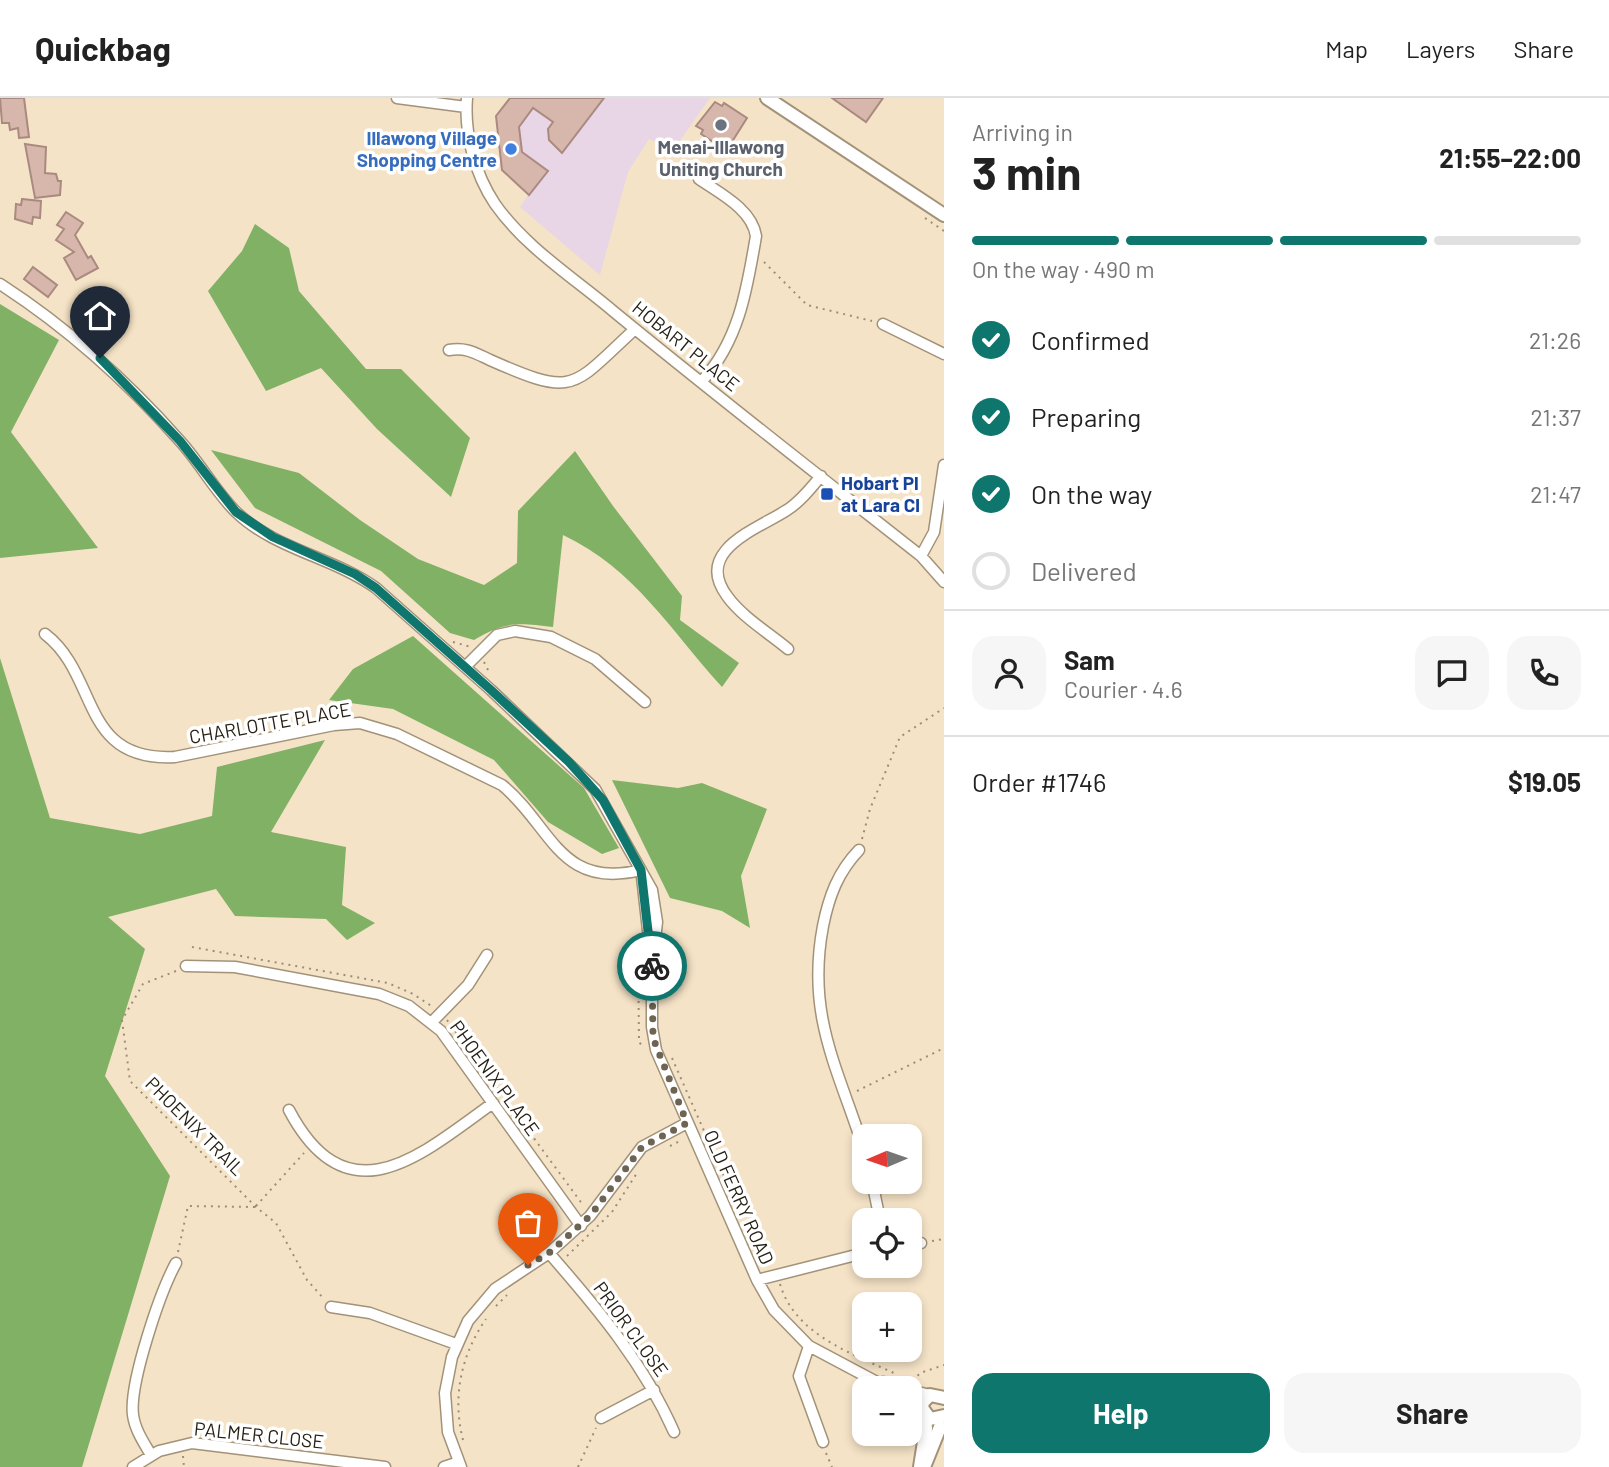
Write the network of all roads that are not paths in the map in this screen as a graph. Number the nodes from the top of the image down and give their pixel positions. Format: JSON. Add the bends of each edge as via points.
{"nodes":[{"id":1,"x":397,"y":98,"type":"edge"},
{"id":2,"x":767,"y":98,"type":"edge"},
{"id":3,"x":466,"y":102,"type":"edge"},
{"id":4,"x":699,"y":179,"type":"dead end"},
{"id":5,"x":944,"y":215,"type":"edge"},
{"id":6,"x":0,"y":284,"type":"edge"},
{"id":7,"x":883,"y":324,"type":"road end"},
{"id":8,"x":635,"y":329,"type":"junction"},
{"id":9,"x":449,"y":350,"type":"dead end"},
{"id":10,"x":944,"y":354,"type":"edge"},
{"id":11,"x":702,"y":381,"type":"junction"},
{"id":12,"x":944,"y":465,"type":"edge"},
{"id":13,"x":821,"y":476,"type":"junction"},
{"id":14,"x":921,"y":556,"type":"junction"},
{"id":15,"x":944,"y":582,"type":"edge"},
{"id":16,"x":45,"y":634,"type":"dead end"},
{"id":17,"x":788,"y":649,"type":"dead end"},
{"id":18,"x":465,"y":667,"type":"junction"},
{"id":19,"x":645,"y":702,"type":"dead end"},
{"id":20,"x":859,"y":850,"type":"road end"},
{"id":21,"x":641,"y":870,"type":"junction"},
{"id":22,"x":487,"y":955,"type":"dead end"},
{"id":23,"x":186,"y":967,"type":"road end"},
{"id":24,"x":432,"y":1022,"type":"junction"},
{"id":25,"x":493,"y":1103,"type":"junction"},
{"id":26,"x":289,"y":1110,"type":"dead end"},
{"id":27,"x":687,"y":1123,"type":"junction"},
{"id":28,"x":855,"y":1124,"type":"edge"},
{"id":29,"x":581,"y":1226,"type":"junction"},
{"id":30,"x":549,"y":1253,"type":"junction"},
{"id":31,"x":852,"y":1256,"type":"edge"},
{"id":32,"x":176,"y":1263,"type":"road end"},
{"id":33,"x":757,"y":1280,"type":"junction"},
{"id":34,"x":331,"y":1307,"type":"road end"},
{"id":35,"x":456,"y":1344,"type":"junction"},
{"id":36,"x":810,"y":1346,"type":"junction"},
{"id":37,"x":869,"y":1376,"type":"edge"},
{"id":38,"x":944,"y":1382,"type":"edge"},
{"id":39,"x":654,"y":1390,"type":"junction"},
{"id":40,"x":936,"y":1396,"type":"edge"},
{"id":41,"x":924,"y":1413,"type":"junction"},
{"id":42,"x":944,"y":1416,"type":"edge"},
{"id":43,"x":601,"y":1418,"type":"road end"},
{"id":44,"x":674,"y":1432,"type":"dead end"},
{"id":45,"x":823,"y":1442,"type":"road end"},
{"id":46,"x":151,"y":1455,"type":"junction"},
{"id":47,"x":460,"y":1464,"type":"edge"},
{"id":48,"x":133,"y":1467,"type":"edge"},
{"id":49,"x":385,"y":1467,"type":"edge"},
{"id":50,"x":444,"y":1467,"type":"edge"},
{"id":51,"x":922,"y":1467,"type":"edge"}],
"edges":[{"from":1,"to":3,"type":"street"},
{"from":2,"to":5,"type":"street"},
{"from":3,"to":8,"type":"street","name":"HOBART PLACE","via":[[477,167],[504,215]]},
{"from":4,"to":11,"type":"street","via":[[751,219],[756,236],[733,338]]},
{"from":6,"to":18,"type":"street","name":"OLD FERRY ROAD","via":[[65,329],[113,371],[180,441],[236,512],[273,537],[365,580]]},
{"from":7,"to":10,"type":"street"},
{"from":8,"to":9,"type":"street","via":[[582,379],[564,384],[537,379],[464,348]]},
{"from":8,"to":11,"type":"street","name":"HOBART PLACE"},
{"from":11,"to":13,"type":"street","name":"HOBART PLACE"},
{"from":12,"to":14,"type":"street","via":[[934,532]]},
{"from":13,"to":14,"type":"street","name":"HOBART PLACE"},
{"from":13,"to":17,"type":"street","via":[[787,510],[726,548],[718,568],[729,600]]},
{"from":14,"to":15,"type":"street","name":"HOBART PLACE"},
{"from":16,"to":21,"type":"street","name":"CHARLOTTE PLACE","via":[[69,659],[101,728],[129,749],[160,758],[175,757],[342,724],[374,726],[502,785],[552,844],[586,868],[606,876]]},
{"from":18,"to":19,"type":"street","via":[[505,632],[551,637],[601,663]]},
{"from":18,"to":21,"type":"street","name":"OLD FERRY ROAD","via":[[595,789]]},
{"from":20,"to":28,"type":"street","via":[[832,889],[818,968],[823,1031]]},
{"from":21,"to":27,"type":"street","name":"OLD FERRY ROAD","via":[[656,909],[653,1038]]},
{"from":22,"to":24,"type":"street","via":[[475,977]]},
{"from":23,"to":24,"type":"street","name":"PHOENIX PLACE","via":[[222,965],[379,994]]},
{"from":24,"to":25,"type":"street","name":"PHOENIX PLACE"},
{"from":25,"to":26,"type":"street","via":[[420,1156],[390,1168],[354,1168],[332,1160],[311,1145]]},
{"from":25,"to":29,"type":"street","name":"PHOENIX PLACE"},
{"from":27,"to":29,"type":"street","via":[[642,1147]]},
{"from":27,"to":33,"type":"street","name":"OLD FERRY ROAD"},
{"from":29,"to":30,"type":"street"},
{"from":30,"to":35,"type":"street","via":[[495,1289],[472,1315]]},
{"from":30,"to":39,"type":"street","name":"PRIOR CLOSE","via":[[631,1353]]},
{"from":31,"to":33,"type":"street"},
{"from":32,"to":46,"type":"street","via":[[160,1294],[133,1397],[134,1421]]},
{"from":33,"to":36,"type":"street","name":"OLD FERRY ROAD","via":[[774,1310]]},
{"from":34,"to":35,"type":"street","via":[[370,1313]]},
{"from":35,"to":47,"type":"street","via":[[445,1406],[448,1432]]},
{"from":36,"to":37,"type":"street","name":"OLD FERRY ROAD"},
{"from":36,"to":45,"type":"street","via":[[799,1376]]},
{"from":38,"to":40,"type":"street"},
{"from":39,"to":43,"type":"street"},
{"from":39,"to":44,"type":"street","name":"PRIOR CLOSE"},
{"from":40,"to":41,"type":"street","via":[[923,1402]]},
{"from":41,"to":42,"type":"street","via":[[933,1420]]},
{"from":41,"to":51,"type":"street"},
{"from":42,"to":51,"type":"street"},
{"from":46,"to":48,"type":"street","name":"PALMER CLOSE"},
{"from":46,"to":49,"type":"street","name":"PALMER CLOSE","via":[[181,1445],[204,1444]]},
{"from":47,"to":50,"type":"street"}]}
